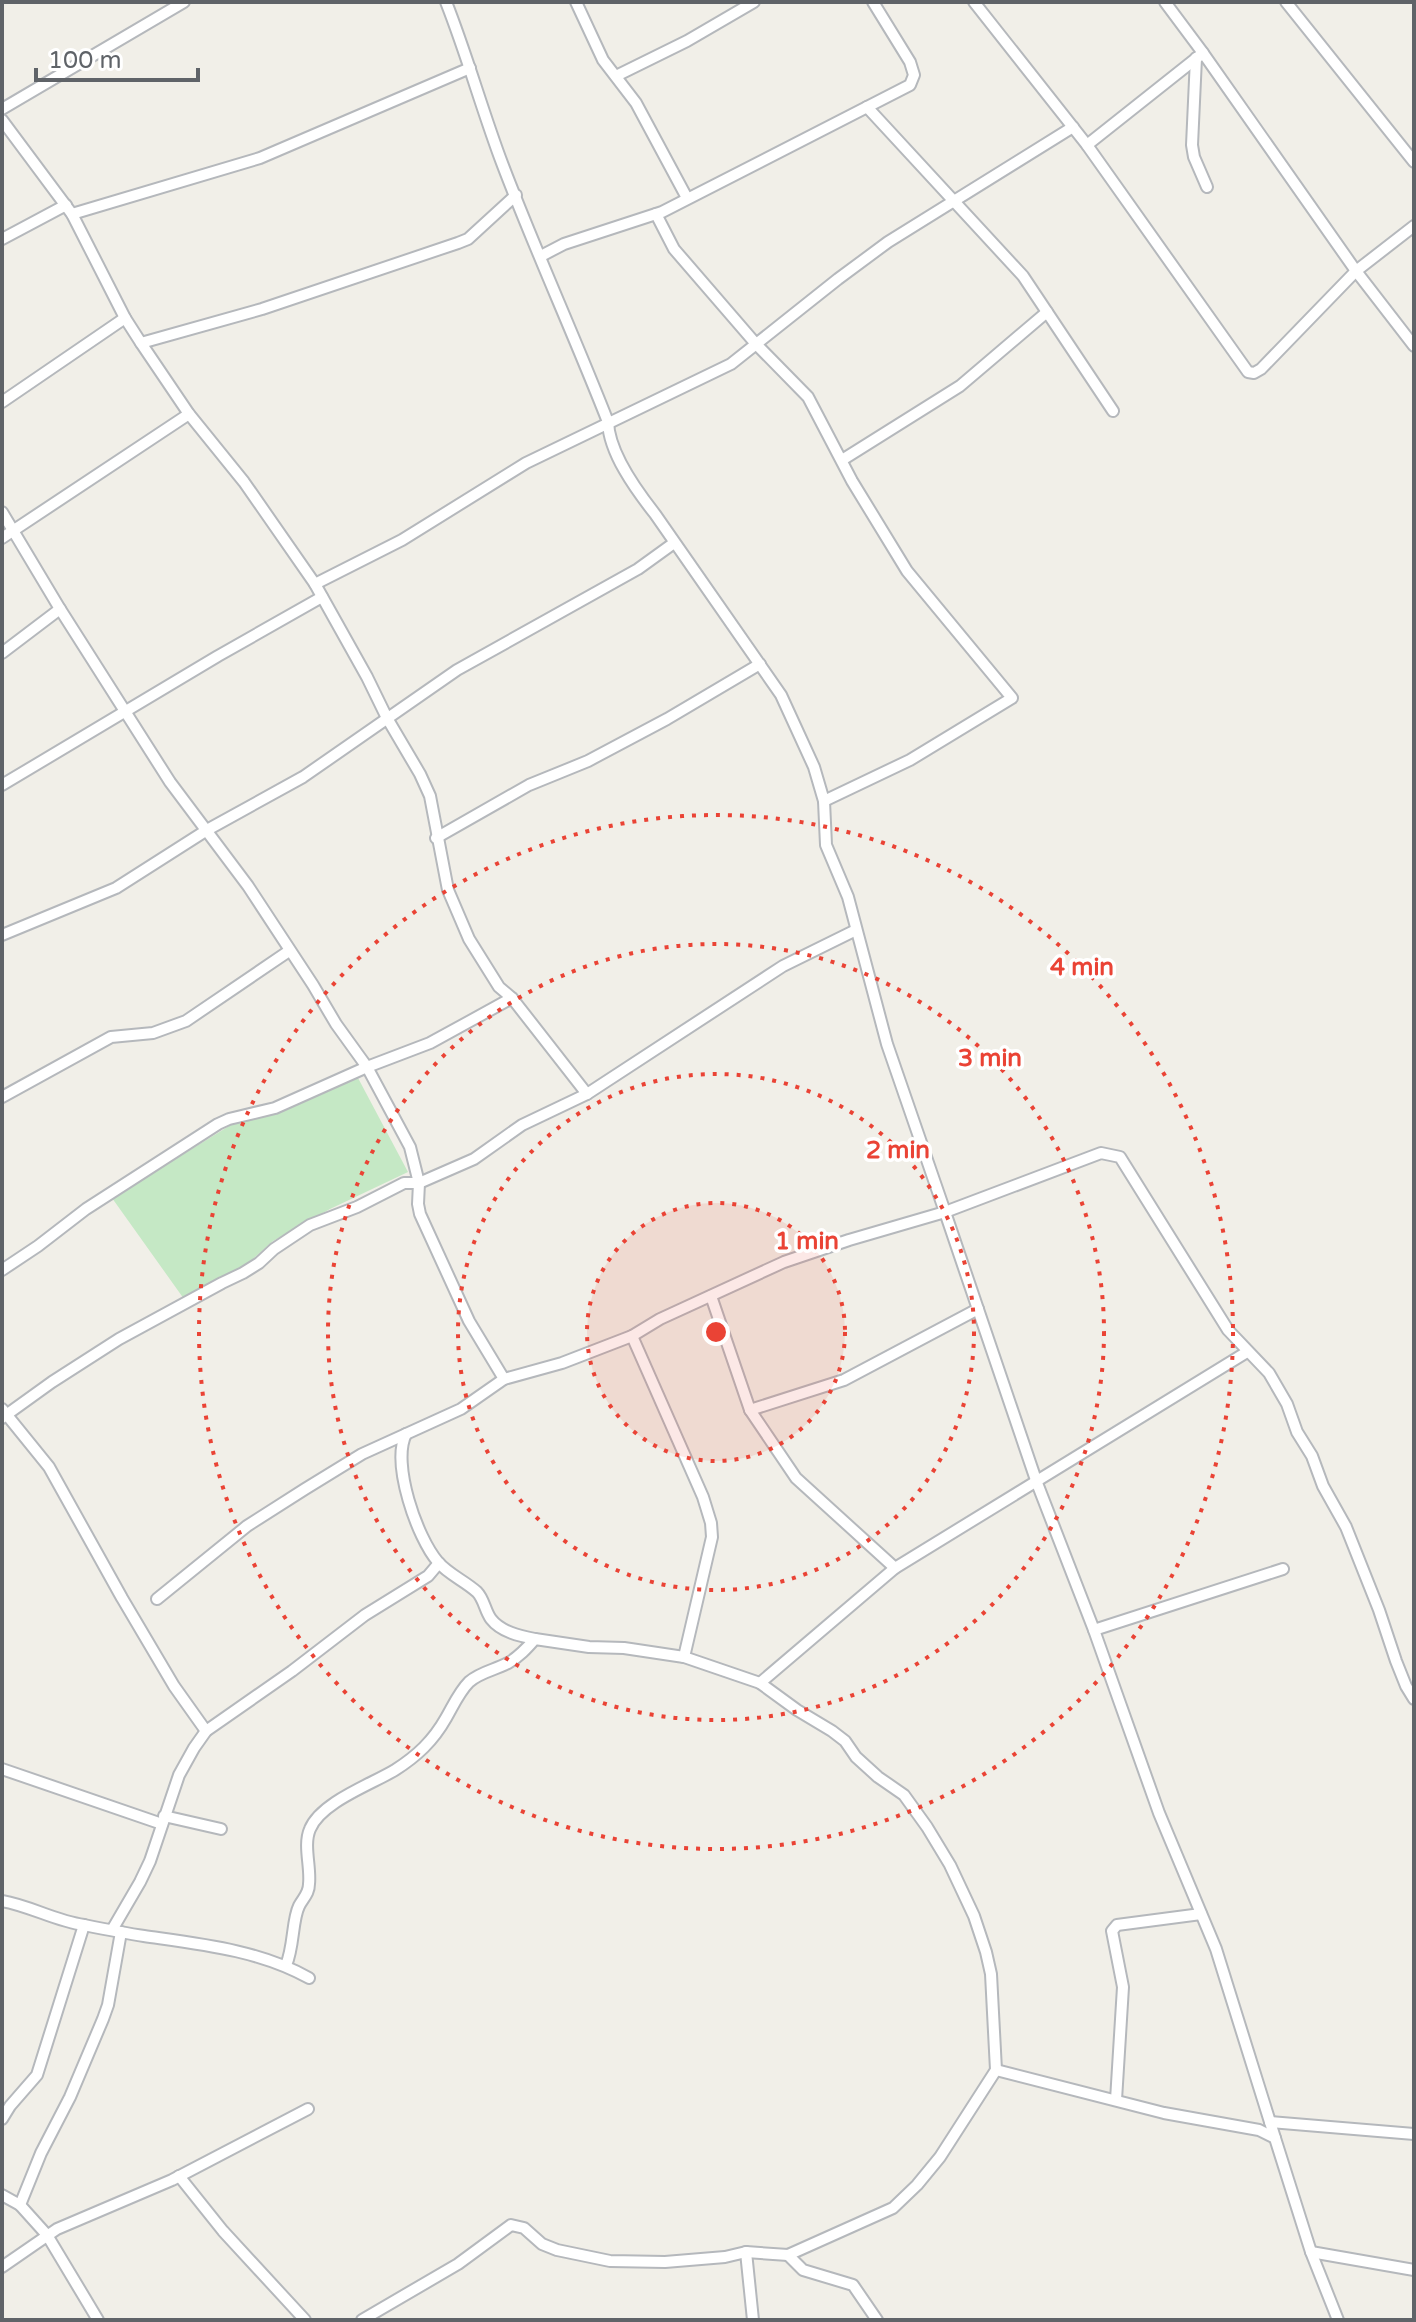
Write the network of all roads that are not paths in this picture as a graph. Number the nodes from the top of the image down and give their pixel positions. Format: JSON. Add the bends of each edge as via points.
{"nodes":[{"id":1,"x":184,"y":2,"type":"edge"},
{"id":2,"x":446,"y":2,"type":"edge"},
{"id":3,"x":576,"y":2,"type":"edge"},
{"id":4,"x":754,"y":2,"type":"edge"},
{"id":5,"x":873,"y":2,"type":"edge"},
{"id":6,"x":974,"y":2,"type":"edge"},
{"id":7,"x":1165,"y":2,"type":"edge"},
{"id":8,"x":1286,"y":2,"type":"edge"},
{"id":9,"x":1199,"y":56,"type":"junction"},
{"id":10,"x":470,"y":68,"type":"junction"},
{"id":11,"x":616,"y":76,"type":"junction"},
{"id":12,"x":867,"y":107,"type":"junction"},
{"id":13,"x":2,"y":109,"type":"edge"},
{"id":14,"x":2,"y":120,"type":"edge"},
{"id":15,"x":1073,"y":127,"type":"junction"},
{"id":16,"x":1087,"y":145,"type":"junction"},
{"id":17,"x":1414,"y":162,"type":"edge"},
{"id":18,"x":1207,"y":187,"type":"dead end"},
{"id":19,"x":516,"y":195,"type":"junction"},
{"id":20,"x":687,"y":198,"type":"junction"},
{"id":21,"x":952,"y":201,"type":"junction"},
{"id":22,"x":69,"y":210,"type":"junction"},
{"id":23,"x":656,"y":214,"type":"junction"},
{"id":24,"x":1414,"y":226,"type":"edge"},
{"id":25,"x":2,"y":239,"type":"edge"},
{"id":26,"x":541,"y":256,"type":"junction"},
{"id":27,"x":1356,"y":271,"type":"junction"},
{"id":28,"x":1047,"y":312,"type":"junction"},
{"id":29,"x":125,"y":318,"type":"junction"},
{"id":30,"x":141,"y":343,"type":"junction"},
{"id":31,"x":756,"y":344,"type":"junction"},
{"id":32,"x":1414,"y":346,"type":"edge"},
{"id":33,"x":2,"y":402,"type":"edge"},
{"id":34,"x":1113,"y":411,"type":"dead end"},
{"id":35,"x":189,"y":414,"type":"junction"},
{"id":36,"x":608,"y":422,"type":"junction"},
{"id":37,"x":842,"y":460,"type":"junction"},
{"id":38,"x":2,"y":512,"type":"edge"},
{"id":39,"x":13,"y":531,"type":"junction"},
{"id":40,"x":2,"y":538,"type":"edge"},
{"id":41,"x":674,"y":543,"type":"junction"},
{"id":42,"x":315,"y":584,"type":"junction"},
{"id":43,"x":322,"y":597,"type":"junction"},
{"id":44,"x":60,"y":609,"type":"junction"},
{"id":45,"x":2,"y":653,"type":"edge"},
{"id":46,"x":760,"y":664,"type":"junction"},
{"id":47,"x":125,"y":711,"type":"junction"},
{"id":48,"x":387,"y":718,"type":"junction"},
{"id":49,"x":2,"y":785,"type":"edge"},
{"id":50,"x":824,"y":801,"type":"junction"},
{"id":51,"x":207,"y":830,"type":"junction"},
{"id":52,"x":436,"y":838,"type":"junction"},
{"id":53,"x":856,"y":930,"type":"junction"},
{"id":54,"x":2,"y":935,"type":"edge"},
{"id":55,"x":289,"y":951,"type":"junction"},
{"id":56,"x":512,"y":998,"type":"junction"},
{"id":57,"x":367,"y":1067,"type":"junction"},
{"id":58,"x":587,"y":1094,"type":"junction"},
{"id":59,"x":2,"y":1097,"type":"edge"},
{"id":60,"x":419,"y":1183,"type":"junction"},
{"id":61,"x":945,"y":1212,"type":"junction"},
{"id":62,"x":2,"y":1270,"type":"edge"},
{"id":63,"x":711,"y":1296,"type":"junction"},
{"id":64,"x":978,"y":1309,"type":"junction"},
{"id":65,"x":632,"y":1336,"type":"junction"},
{"id":66,"x":1247,"y":1352,"type":"junction"},
{"id":67,"x":504,"y":1379,"type":"junction"},
{"id":68,"x":750,"y":1410,"type":"junction"},
{"id":69,"x":3,"y":1414,"type":"edge"},
{"id":70,"x":406,"y":1434,"type":"junction"},
{"id":71,"x":1037,"y":1483,"type":"junction"},
{"id":72,"x":439,"y":1563,"type":"junction"},
{"id":73,"x":895,"y":1568,"type":"junction"},
{"id":74,"x":1283,"y":1569,"type":"dead end"},
{"id":75,"x":157,"y":1599,"type":"dead end"},
{"id":76,"x":1094,"y":1630,"type":"junction"},
{"id":77,"x":535,"y":1639,"type":"junction"},
{"id":78,"x":684,"y":1657,"type":"junction"},
{"id":79,"x":760,"y":1683,"type":"junction"},
{"id":80,"x":1414,"y":1699,"type":"edge"},
{"id":81,"x":206,"y":1731,"type":"junction"},
{"id":82,"x":2,"y":1769,"type":"edge"},
{"id":83,"x":163,"y":1820,"type":"junction"},
{"id":84,"x":221,"y":1829,"type":"dead end"},
{"id":85,"x":2,"y":1901,"type":"edge"},
{"id":86,"x":1201,"y":1914,"type":"junction"},
{"id":87,"x":84,"y":1925,"type":"junction"},
{"id":88,"x":116,"y":1931,"type":"junction"},
{"id":89,"x":286,"y":1965,"type":"junction"},
{"id":90,"x":309,"y":1978,"type":"dead end"},
{"id":91,"x":996,"y":2070,"type":"junction"},
{"id":92,"x":1116,"y":2100,"type":"junction"},
{"id":93,"x":308,"y":2109,"type":"dead end"},
{"id":94,"x":2,"y":2119,"type":"edge"},
{"id":95,"x":1270,"y":2122,"type":"junction"},
{"id":96,"x":1414,"y":2134,"type":"edge"},
{"id":97,"x":1275,"y":2138,"type":"junction"},
{"id":98,"x":179,"y":2176,"type":"junction"},
{"id":99,"x":2,"y":2195,"type":"edge"},
{"id":100,"x":20,"y":2205,"type":"junction"},
{"id":101,"x":47,"y":2235,"type":"junction"},
{"id":102,"x":746,"y":2252,"type":"junction"},
{"id":103,"x":1311,"y":2252,"type":"junction"},
{"id":104,"x":788,"y":2255,"type":"junction"},
{"id":105,"x":2,"y":2267,"type":"edge"},
{"id":106,"x":1414,"y":2270,"type":"edge"},
{"id":107,"x":98,"y":2320,"type":"edge"},
{"id":108,"x":305,"y":2320,"type":"edge"},
{"id":109,"x":362,"y":2320,"type":"edge"},
{"id":110,"x":753,"y":2320,"type":"edge"},
{"id":111,"x":877,"y":2320,"type":"edge"},
{"id":112,"x":1338,"y":2320,"type":"edge"}],
"edges":[{"from":1,"to":13,"type":"street"},
{"from":2,"to":10,"type":"street"},
{"from":3,"to":11,"type":"street"},
{"from":4,"to":11,"type":"street"},
{"from":5,"to":12,"type":"street","via":[[914,75],[910,85]]},
{"from":6,"to":15,"type":"street"},
{"from":7,"to":9,"type":"street"},
{"from":8,"to":17,"type":"street"},
{"from":9,"to":16,"type":"street"},
{"from":9,"to":18,"type":"street","via":[[1192,145]]},
{"from":9,"to":27,"type":"street"},
{"from":10,"to":19,"type":"street"},
{"from":10,"to":22,"type":"street","via":[[260,158]]},
{"from":11,"to":20,"type":"street"},
{"from":12,"to":20,"type":"street"},
{"from":12,"to":21,"type":"street"},
{"from":14,"to":22,"type":"street"},
{"from":15,"to":16,"type":"street"},
{"from":15,"to":21,"type":"street"},
{"from":16,"to":27,"type":"street","via":[[1248,372],[1261,369]]},
{"from":19,"to":26,"type":"street"},
{"from":19,"to":30,"type":"street","via":[[458,243]]},
{"from":20,"to":23,"type":"street"},
{"from":21,"to":28,"type":"street","via":[[1023,276]]},
{"from":21,"to":31,"type":"street","via":[[888,242]]},
{"from":22,"to":25,"type":"street"},
{"from":22,"to":29,"type":"street"},
{"from":23,"to":26,"type":"street"},
{"from":23,"to":31,"type":"street","via":[[674,249]]},
{"from":24,"to":27,"type":"street"},
{"from":26,"to":36,"type":"street"},
{"from":27,"to":32,"type":"street"},
{"from":28,"to":34,"type":"street"},
{"from":28,"to":37,"type":"street","via":[[960,386]]},
{"from":29,"to":30,"type":"street"},
{"from":29,"to":33,"type":"street"},
{"from":30,"to":35,"type":"street"},
{"from":31,"to":36,"type":"street","via":[[731,364]]},
{"from":31,"to":37,"type":"street","via":[[808,397]]},
{"from":35,"to":39,"type":"street"},
{"from":35,"to":42,"type":"street"},
{"from":36,"to":41,"type":"street","via":[[632,485]]},
{"from":36,"to":42,"type":"street"},
{"from":37,"to":50,"type":"street","via":[[907,571],[1012,698],[910,760]]},
{"from":38,"to":39,"type":"street"},
{"from":39,"to":40,"type":"street"},
{"from":39,"to":44,"type":"street"},
{"from":41,"to":46,"type":"street"},
{"from":41,"to":48,"type":"street","via":[[638,569],[457,670]]},
{"from":42,"to":43,"type":"street"},
{"from":43,"to":47,"type":"street"},
{"from":43,"to":48,"type":"street"},
{"from":44,"to":45,"type":"street"},
{"from":44,"to":47,"type":"street"},
{"from":46,"to":50,"type":"street","via":[[781,695]]},
{"from":46,"to":52,"type":"street","via":[[654,726],[529,785]]},
{"from":47,"to":49,"type":"street"},
{"from":47,"to":51,"type":"street"},
{"from":48,"to":51,"type":"street","via":[[303,777]]},
{"from":48,"to":52,"type":"street","via":[[430,796]]},
{"from":50,"to":53,"type":"street","via":[[826,845]]},
{"from":51,"to":54,"type":"street","via":[[116,888]]},
{"from":51,"to":55,"type":"street"},
{"from":52,"to":56,"type":"street","via":[[448,890],[469,939],[499,987]]},
{"from":53,"to":58,"type":"street","via":[[783,966]]},
{"from":53,"to":61,"type":"street","via":[[887,1044]]},
{"from":55,"to":57,"type":"street"},
{"from":55,"to":59,"type":"street","via":[[186,1021],[153,1033],[111,1037]]},
{"from":56,"to":57,"type":"street","via":[[430,1043]]},
{"from":56,"to":58,"type":"street"},
{"from":57,"to":60,"type":"street","via":[[410,1147]]},
{"from":57,"to":62,"type":"street","via":[[275,1108],[218,1124]]},
{"from":58,"to":60,"type":"street","via":[[522,1125],[474,1159]]},
{"from":60,"to":67,"type":"street","via":[[420,1214],[469,1321]]},
{"from":60,"to":69,"type":"street","via":[[404,1183],[310,1225],[243,1273],[119,1339]]},
{"from":61,"to":63,"type":"street","via":[[784,1262]]},
{"from":61,"to":64,"type":"street"},
{"from":61,"to":66,"type":"street","via":[[1101,1153],[1120,1157]]},
{"from":63,"to":65,"type":"street"},
{"from":63,"to":68,"type":"street"},
{"from":64,"to":68,"type":"street","via":[[844,1380]]},
{"from":64,"to":71,"type":"street"},
{"from":65,"to":67,"type":"street"},
{"from":65,"to":78,"type":"street","via":[[711,1523]]},
{"from":66,"to":71,"type":"street"},
{"from":66,"to":80,"type":"street","via":[[1269,1373],[1312,1456]]},
{"from":67,"to":70,"type":"street","via":[[461,1409]]},
{"from":68,"to":73,"type":"street","via":[[796,1478]]},
{"from":69,"to":81,"type":"street","via":[[49,1467],[174,1686]]},
{"from":70,"to":72,"type":"street","via":[[400,1456],[413,1510]]},
{"from":70,"to":75,"type":"street","via":[[362,1454],[247,1526]]},
{"from":71,"to":73,"type":"street"},
{"from":71,"to":76,"type":"street"},
{"from":72,"to":77,"type":"street","via":[[478,1593],[491,1619],[503,1629]]},
{"from":72,"to":81,"type":"street","via":[[428,1576],[365,1615]]},
{"from":73,"to":79,"type":"street"},
{"from":74,"to":76,"type":"street"},
{"from":76,"to":86,"type":"street"},
{"from":77,"to":78,"type":"street"},
{"from":77,"to":89,"type":"street","via":[[522,1654],[467,1684],[424,1749],[343,1797],[310,1828],[310,1886],[299,1906]]},
{"from":78,"to":79,"type":"street"},
{"from":79,"to":91,"type":"street","via":[[845,1741],[856,1757],[904,1795],[934,1837],[986,1952]]},
{"from":81,"to":83,"type":"street","via":[[179,1775]]},
{"from":82,"to":83,"type":"street"},
{"from":83,"to":84,"type":"street"},
{"from":83,"to":88,"type":"street"},
{"from":85,"to":87,"type":"street"},
{"from":86,"to":92,"type":"street","via":[[1117,1925],[1112,1931],[1123,1987]]},
{"from":86,"to":95,"type":"street"},
{"from":87,"to":88,"type":"street"},
{"from":87,"to":94,"type":"street","via":[[37,2075]]},
{"from":88,"to":89,"type":"street","via":[[207,1944]]},
{"from":88,"to":100,"type":"street","via":[[108,2005]]},
{"from":89,"to":90,"type":"street"},
{"from":91,"to":92,"type":"street"},
{"from":91,"to":104,"type":"street","via":[[940,2157],[893,2208]]},
{"from":92,"to":97,"type":"street","via":[[1259,2130]]},
{"from":93,"to":98,"type":"street"},
{"from":95,"to":96,"type":"street"},
{"from":95,"to":97,"type":"street"},
{"from":97,"to":103,"type":"street"},
{"from":98,"to":101,"type":"street"},
{"from":98,"to":108,"type":"street"},
{"from":99,"to":100,"type":"street"},
{"from":100,"to":101,"type":"street"},
{"from":101,"to":105,"type":"street"},
{"from":101,"to":107,"type":"street"},
{"from":102,"to":104,"type":"street"},
{"from":102,"to":109,"type":"street","via":[[665,2262],[610,2261],[557,2250],[511,2225],[458,2264]]},
{"from":102,"to":110,"type":"street"},
{"from":103,"to":106,"type":"street"},
{"from":103,"to":112,"type":"street"},
{"from":104,"to":111,"type":"street","via":[[803,2270],[853,2285]]}]}
